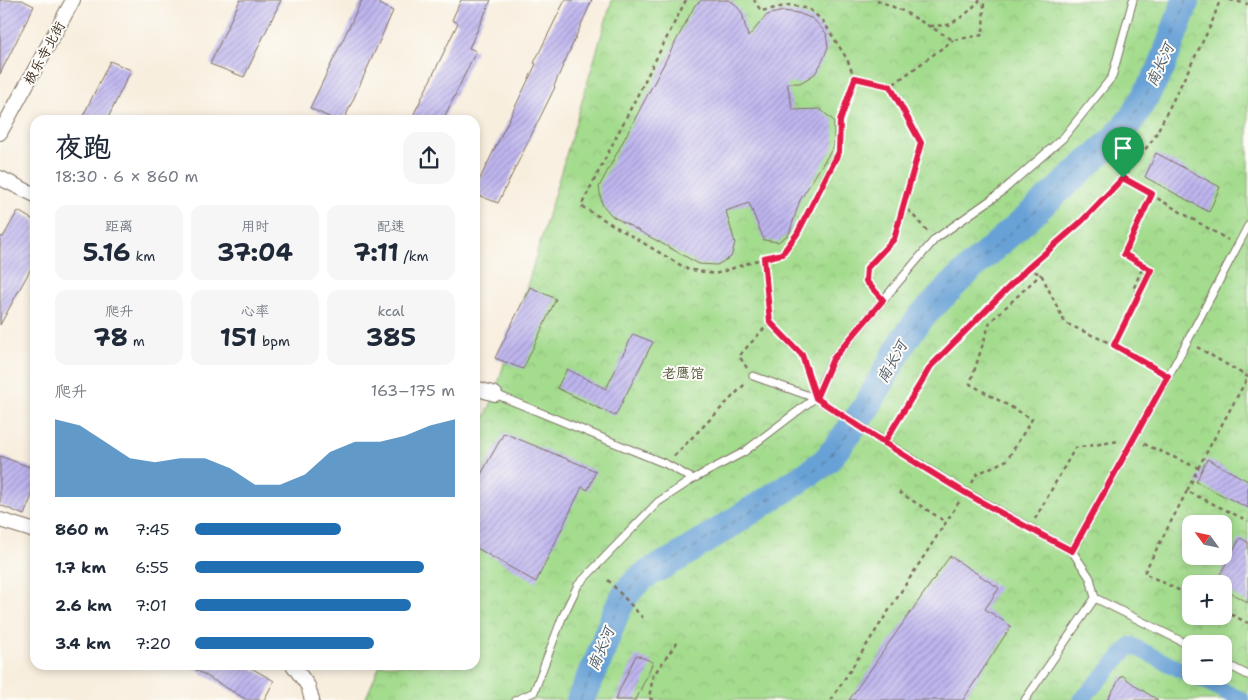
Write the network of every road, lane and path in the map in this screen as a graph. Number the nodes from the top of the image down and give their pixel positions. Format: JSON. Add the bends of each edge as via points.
{"nodes":[{"id":1,"x":73,"y":0,"type":"edge"},
{"id":2,"x":686,"y":0,"type":"edge"},
{"id":3,"x":754,"y":0,"type":"edge"},
{"id":4,"x":877,"y":0,"type":"edge"},
{"id":5,"x":980,"y":0,"type":"edge"},
{"id":6,"x":984,"y":0,"type":"edge"},
{"id":7,"x":1133,"y":0,"type":"edge"},
{"id":8,"x":1220,"y":0,"type":"edge"},
{"id":9,"x":1230,"y":0,"type":"edge"},
{"id":10,"x":1248,"y":4,"type":"edge"},
{"id":11,"x":928,"y":26,"type":"junction"},
{"id":12,"x":953,"y":40,"type":"junction"},
{"id":13,"x":855,"y":78,"type":"junction"},
{"id":14,"x":890,"y":86,"type":"junction"},
{"id":15,"x":0,"y":133,"type":"edge"},
{"id":16,"x":0,"y":178,"type":"edge"},
{"id":17,"x":1123,"y":178,"type":"junction"},
{"id":18,"x":30,"y":193,"type":"edge"},
{"id":19,"x":1152,"y":194,"type":"junction"},
{"id":20,"x":903,"y":204,"type":"junction"},
{"id":21,"x":1248,"y":226,"type":"edge"},
{"id":22,"x":935,"y":239,"type":"junction"},
{"id":23,"x":1238,"y":245,"type":"junction"},
{"id":24,"x":764,"y":258,"type":"junction"},
{"id":25,"x":1143,"y":266,"type":"junction"},
{"id":26,"x":1027,"y":269,"type":"junction"},
{"id":27,"x":1041,"y":274,"type":"junction"},
{"id":28,"x":1140,"y":292,"type":"junction"},
{"id":29,"x":883,"y":300,"type":"junction"},
{"id":30,"x":770,"y":322,"type":"junction"},
{"id":31,"x":1187,"y":342,"type":"junction"},
{"id":32,"x":1114,"y":345,"type":"junction"},
{"id":33,"x":753,"y":376,"type":"junction"},
{"id":34,"x":1168,"y":376,"type":"junction"},
{"id":35,"x":1248,"y":377,"type":"edge"},
{"id":36,"x":480,"y":390,"type":"edge"},
{"id":37,"x":495,"y":394,"type":"joint"},
{"id":38,"x":816,"y":398,"type":"junction"},
{"id":39,"x":1133,"y":439,"type":"junction"},
{"id":40,"x":884,"y":443,"type":"junction"},
{"id":41,"x":666,"y":464,"type":"junction"},
{"id":42,"x":1198,"y":468,"type":"junction"},
{"id":43,"x":693,"y":478,"type":"junction"},
{"id":44,"x":1187,"y":491,"type":"junction"},
{"id":45,"x":899,"y":492,"type":"dead end"},
{"id":46,"x":965,"y":492,"type":"junction"},
{"id":47,"x":0,"y":520,"type":"edge"},
{"id":48,"x":1248,"y":521,"type":"edge"},
{"id":49,"x":946,"y":522,"type":"junction"},
{"id":50,"x":1030,"y":528,"type":"junction"},
{"id":51,"x":30,"y":529,"type":"edge"},
{"id":52,"x":1072,"y":551,"type":"junction"},
{"id":53,"x":608,"y":580,"type":"dead end"},
{"id":54,"x":1182,"y":592,"type":"edge"},
{"id":55,"x":1095,"y":598,"type":"junction"},
{"id":56,"x":1232,"y":616,"type":"edge"},
{"id":57,"x":643,"y":618,"type":"dead end"},
{"id":58,"x":1248,"y":623,"type":"edge"},
{"id":59,"x":678,"y":641,"type":"dead end"},
{"id":60,"x":1182,"y":642,"type":"edge"},
{"id":61,"x":1232,"y":667,"type":"edge"},
{"id":62,"x":296,"y":670,"type":"edge"},
{"id":63,"x":1248,"y":675,"type":"edge"},
{"id":64,"x":310,"y":693,"type":"edge"},
{"id":65,"x":516,"y":700,"type":"edge"},
{"id":66,"x":653,"y":700,"type":"edge"},
{"id":67,"x":831,"y":700,"type":"edge"},
{"id":68,"x":1025,"y":700,"type":"edge"}],
"edges":[{"from":1,"to":15,"type":"street","name":"极乐寺北街"},
{"from":2,"to":24,"type":"path","via":[[581,206],[687,269],[715,274]]},
{"from":3,"to":13,"type":"path","via":[[761,11],[790,4],[809,9],[823,21]]},
{"from":4,"to":11,"type":"path"},
{"from":5,"to":11,"type":"path","via":[[965,15],[948,25]]},
{"from":6,"to":12,"type":"path","via":[[983,35]]},
{"from":7,"to":22,"type":"lane","via":[[1112,77],[1063,138],[999,194]]},
{"from":8,"to":17,"type":"path","via":[[1154,138]]},
{"from":9,"to":10,"type":"path"},
{"from":11,"to":12,"type":"path"},
{"from":12,"to":14,"type":"path"},
{"from":13,"to":14,"type":"path"},
{"from":13,"to":24,"type":"path","via":[[840,121],[839,152],[835,160],[792,241],[782,254]]},
{"from":14,"to":20,"type":"path","via":[[921,143]]},
{"from":16,"to":18,"type":"street"},
{"from":17,"to":19,"type":"path"},
{"from":17,"to":26,"type":"path","via":[[1082,221]]},
{"from":19,"to":23,"type":"path"},
{"from":19,"to":25,"type":"path","via":[[1124,254]]},
{"from":20,"to":22,"type":"path"},
{"from":20,"to":29,"type":"path","via":[[894,239],[867,268],[866,281]]},
{"from":21,"to":23,"type":"lane"},
{"from":22,"to":29,"type":"lane"},
{"from":23,"to":31,"type":"lane"},
{"from":24,"to":30,"type":"path"},
{"from":25,"to":28,"type":"path","via":[[1133,290]]},
{"from":25,"to":28,"type":"path","via":[[1151,270]]},
{"from":26,"to":27,"type":"path"},
{"from":26,"to":40,"type":"path","via":[[931,366]]},
{"from":27,"to":32,"type":"path","via":[[1064,323]]},
{"from":27,"to":46,"type":"path","via":[[990,322],[970,384],[1032,419],[1007,460],[977,474]]},
{"from":28,"to":32,"type":"path"},
{"from":29,"to":38,"type":"lane","via":[[833,359]]},
{"from":30,"to":33,"type":"path","via":[[739,356]]},
{"from":30,"to":38,"type":"path","via":[[802,355]]},
{"from":31,"to":34,"type":"lane"},
{"from":31,"to":35,"type":"path"},
{"from":32,"to":34,"type":"path"},
{"from":33,"to":38,"type":"lane"},
{"from":33,"to":41,"type":"path"},
{"from":34,"to":39,"type":"lane"},
{"from":35,"to":42,"type":"path"},
{"from":36,"to":37,"type":"street"},
{"from":37,"to":41,"type":"lane"},
{"from":38,"to":40,"type":"lane"},
{"from":38,"to":43,"type":"lane","via":[[744,452]]},
{"from":39,"to":42,"type":"path"},
{"from":39,"to":50,"type":"path","via":[[1075,448]]},
{"from":39,"to":52,"type":"lane"},
{"from":40,"to":46,"type":"lane"},
{"from":41,"to":43,"type":"lane"},
{"from":42,"to":44,"type":"path"},
{"from":43,"to":65,"type":"lane","via":[[658,502],[578,585],[534,692]]},
{"from":44,"to":48,"type":"path"},
{"from":44,"to":54,"type":"path","via":[[1144,573]]},
{"from":45,"to":49,"type":"path"},
{"from":46,"to":49,"type":"path"},
{"from":46,"to":50,"type":"lane"},
{"from":47,"to":51,"type":"street"},
{"from":49,"to":67,"type":"path"},
{"from":50,"to":52,"type":"lane"},
{"from":52,"to":55,"type":"lane","via":[[1090,578]]},
{"from":53,"to":57,"type":"path"},
{"from":55,"to":60,"type":"lane"},
{"from":55,"to":68,"type":"lane"},
{"from":56,"to":58,"type":"path"},
{"from":59,"to":66,"type":"path","via":[[653,676],[649,698]]},
{"from":61,"to":63,"type":"lane"},
{"from":62,"to":64,"type":"street"}]}
